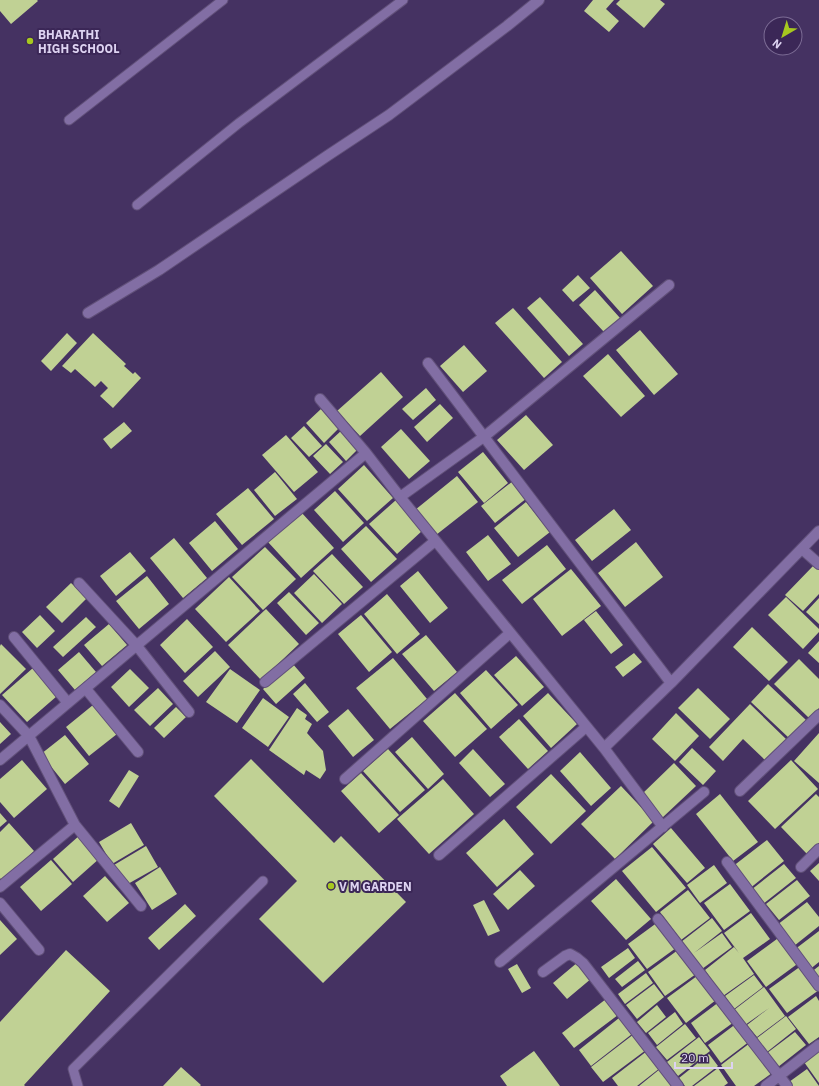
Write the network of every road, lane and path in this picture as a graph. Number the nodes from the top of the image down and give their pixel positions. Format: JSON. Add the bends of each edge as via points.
{"nodes":[{"id":1,"x":223,"y":0,"type":"edge"},
{"id":2,"x":403,"y":0,"type":"edge"},
{"id":3,"x":539,"y":0,"type":"edge"},
{"id":4,"x":69,"y":120,"type":"dead end"},
{"id":5,"x":137,"y":205,"type":"dead end"},
{"id":6,"x":669,"y":285,"type":"dead end"},
{"id":7,"x":88,"y":313,"type":"dead end"},
{"id":8,"x":428,"y":363,"type":"dead end"},
{"id":9,"x":320,"y":399,"type":"dead end"},
{"id":10,"x":485,"y":436,"type":"junction"},
{"id":11,"x":366,"y":453,"type":"junction"},
{"id":12,"x":400,"y":498,"type":"junction"},
{"id":13,"x":819,"y":531,"type":"edge"},
{"id":14,"x":435,"y":540,"type":"junction"},
{"id":15,"x":802,"y":549,"type":"junction"},
{"id":16,"x":819,"y":564,"type":"edge"},
{"id":17,"x":79,"y":582,"type":"dead end"},
{"id":18,"x":510,"y":633,"type":"junction"},
{"id":19,"x":14,"y":637,"type":"dead end"},
{"id":20,"x":136,"y":646,"type":"junction"},
{"id":21,"x":265,"y":682,"type":"dead end"},
{"id":22,"x":671,"y":683,"type":"junction"},
{"id":23,"x":86,"y":689,"type":"junction"},
{"id":24,"x":68,"y":703,"type":"junction"},
{"id":25,"x":0,"y":705,"type":"edge"},
{"id":26,"x":190,"y":712,"type":"dead end"},
{"id":27,"x":819,"y":716,"type":"edge"},
{"id":28,"x":586,"y":727,"type":"junction"},
{"id":29,"x":29,"y":736,"type":"junction"},
{"id":30,"x":604,"y":748,"type":"junction"},
{"id":31,"x":138,"y":752,"type":"dead end"},
{"id":32,"x":0,"y":760,"type":"edge"},
{"id":33,"x":345,"y":779,"type":"dead end"},
{"id":34,"x":740,"y":791,"type":"dead end"},
{"id":35,"x":704,"y":792,"type":"dead end"},
{"id":36,"x":75,"y":825,"type":"junction"},
{"id":37,"x":663,"y":827,"type":"junction"},
{"id":38,"x":819,"y":849,"type":"edge"},
{"id":39,"x":439,"y":855,"type":"dead end"},
{"id":40,"x":727,"y":862,"type":"dead end"},
{"id":41,"x":801,"y":867,"type":"dead end"},
{"id":42,"x":263,"y":880,"type":"dead end"},
{"id":43,"x":0,"y":887,"type":"edge"},
{"id":44,"x":0,"y":903,"type":"edge"},
{"id":45,"x":141,"y":906,"type":"dead end"},
{"id":46,"x":658,"y":919,"type":"dead end"},
{"id":47,"x":39,"y":950,"type":"dead end"},
{"id":48,"x":500,"y":962,"type":"dead end"},
{"id":49,"x":543,"y":972,"type":"dead end"},
{"id":50,"x":819,"y":986,"type":"edge"},
{"id":51,"x":819,"y":1045,"type":"edge"},
{"id":52,"x":780,"y":1076,"type":"junction"},
{"id":53,"x":78,"y":1086,"type":"edge"},
{"id":54,"x":678,"y":1086,"type":"edge"},
{"id":55,"x":766,"y":1086,"type":"edge"},
{"id":56,"x":787,"y":1086,"type":"edge"}],
"edges":[{"from":1,"to":4,"type":"lane"},
{"from":2,"to":5,"type":"lane","via":[[239,123]]},
{"from":3,"to":7,"type":"street","via":[[389,115],[159,270]]},
{"from":6,"to":10,"type":"street"},
{"from":8,"to":10,"type":"street"},
{"from":9,"to":11,"type":"street"},
{"from":10,"to":12,"type":"street"},
{"from":10,"to":22,"type":"street"},
{"from":11,"to":12,"type":"street"},
{"from":11,"to":20,"type":"street"},
{"from":12,"to":14,"type":"street"},
{"from":13,"to":15,"type":"street"},
{"from":14,"to":18,"type":"street"},
{"from":14,"to":21,"type":"street"},
{"from":15,"to":16,"type":"street"},
{"from":15,"to":22,"type":"street"},
{"from":17,"to":20,"type":"street"},
{"from":18,"to":28,"type":"street"},
{"from":18,"to":33,"type":"street"},
{"from":19,"to":24,"type":"street"},
{"from":20,"to":23,"type":"street"},
{"from":20,"to":26,"type":"street"},
{"from":22,"to":30,"type":"street"},
{"from":23,"to":24,"type":"street"},
{"from":23,"to":31,"type":"street"},
{"from":24,"to":29,"type":"street"},
{"from":25,"to":29,"type":"street"},
{"from":27,"to":34,"type":"street"},
{"from":28,"to":30,"type":"street"},
{"from":28,"to":39,"type":"street"},
{"from":29,"to":32,"type":"street"},
{"from":29,"to":36,"type":"street"},
{"from":30,"to":37,"type":"street"},
{"from":35,"to":37,"type":"street"},
{"from":36,"to":43,"type":"street"},
{"from":36,"to":45,"type":"street"},
{"from":37,"to":48,"type":"street"},
{"from":38,"to":41,"type":"street"},
{"from":40,"to":50,"type":"street"},
{"from":42,"to":53,"type":"lane","via":[[73,1069]]},
{"from":44,"to":47,"type":"street"},
{"from":46,"to":52,"type":"street"},
{"from":49,"to":54,"type":"street","via":[[570,954],[583,963]]},
{"from":51,"to":52,"type":"street"},
{"from":52,"to":55,"type":"street"},
{"from":52,"to":56,"type":"street"}]}
